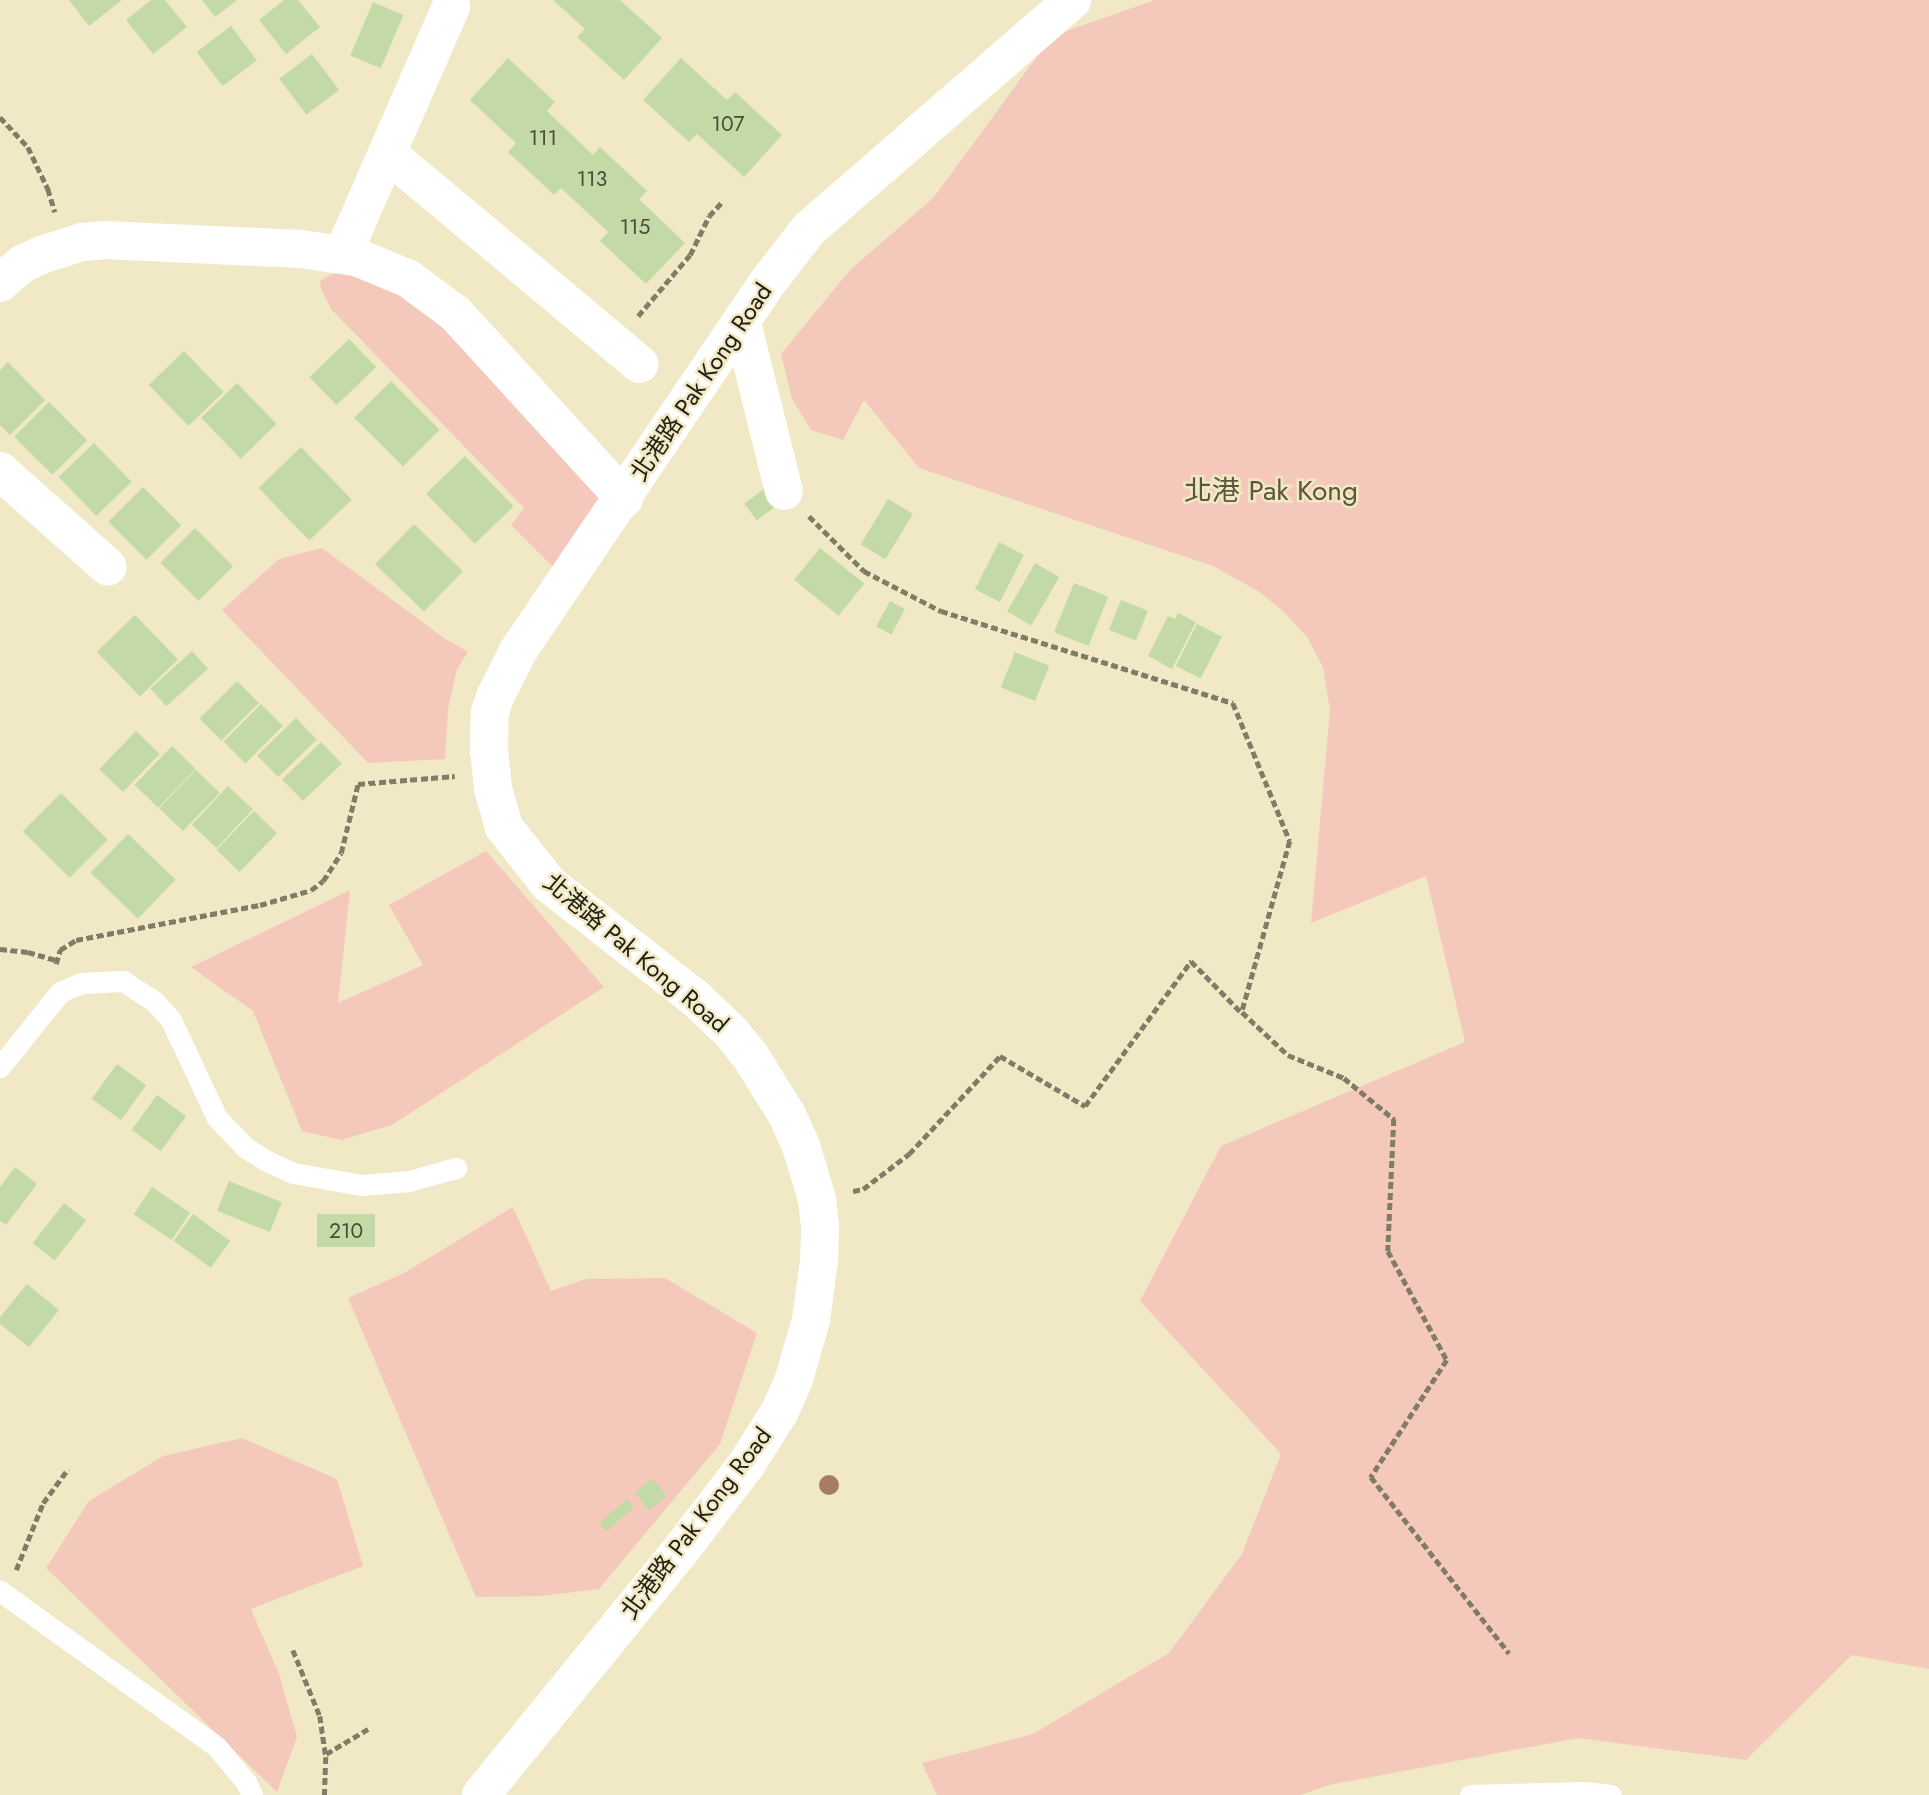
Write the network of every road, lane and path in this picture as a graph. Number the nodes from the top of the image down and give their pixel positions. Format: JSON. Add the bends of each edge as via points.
{"nodes":[{"id":1,"x":1072,"y":0,"type":"edge"},
{"id":2,"x":451,"y":7,"type":"dead end"},
{"id":3,"x":0,"y":117,"type":"edge"},
{"id":4,"x":387,"y":153,"type":"junction"},
{"id":5,"x":722,"y":202,"type":"dead end"},
{"id":6,"x":61,"y":247,"type":"junction"},
{"id":7,"x":343,"y":254,"type":"junction"},
{"id":8,"x":0,"y":283,"type":"edge"},
{"id":9,"x":742,"y":323,"type":"junction"},
{"id":10,"x":627,"y":354,"type":"joint"},
{"id":11,"x":0,"y":471,"type":"edge"},
{"id":12,"x":784,"y":491,"type":"joint"},
{"id":13,"x":624,"y":498,"type":"junction"},
{"id":14,"x":108,"y":566,"type":"dead end"},
{"id":15,"x":490,"y":772,"type":"junction"},
{"id":16,"x":0,"y":949,"type":"edge"},
{"id":17,"x":56,"y":960,"type":"junction"},
{"id":18,"x":65,"y":989,"type":"junction"},
{"id":19,"x":1242,"y":1012,"type":"junction"},
{"id":20,"x":0,"y":1067,"type":"edge"},
{"id":21,"x":456,"y":1168,"type":"dead end"},
{"id":22,"x":817,"y":1199,"type":"junction"},
{"id":23,"x":68,"y":1469,"type":"dead end"},
{"id":24,"x":3,"y":1593,"type":"edge"},
{"id":25,"x":293,"y":1650,"type":"dead end"},
{"id":26,"x":1508,"y":1653,"type":"dead end"},
{"id":27,"x":368,"y":1729,"type":"dead end"},
{"id":28,"x":326,"y":1755,"type":"junction"},
{"id":29,"x":252,"y":1795,"type":"edge"},
{"id":30,"x":325,"y":1795,"type":"edge"},
{"id":31,"x":481,"y":1795,"type":"edge"},
{"id":32,"x":1470,"y":1795,"type":"edge"},
{"id":33,"x":1611,"y":1795,"type":"edge"}],
"edges":[{"from":1,"to":9,"type":"street","name":"北港路 Pak Kong Road","via":[[824,215],[771,278]]},
{"from":2,"to":4,"type":"street"},
{"from":3,"to":6,"type":"path","via":[[39,169]]},
{"from":4,"to":7,"type":"street"},
{"from":4,"to":10,"type":"street"},
{"from":5,"to":10,"type":"path","via":[[709,216],[690,255]]},
{"from":6,"to":7,"type":"street","via":[[104,240]]},
{"from":6,"to":8,"type":"street","via":[[22,264]]},
{"from":7,"to":13,"type":"street","via":[[409,279],[456,313]]},
{"from":9,"to":12,"type":"street"},
{"from":9,"to":13,"type":"street","name":"北港路 Pak Kong Road"},
{"from":11,"to":14,"type":"street"},
{"from":12,"to":19,"type":"path","via":[[864,570],[941,611],[1233,703],[1290,841]]},
{"from":13,"to":15,"type":"street","name":"北港路 Pak Kong Road","via":[[504,676],[490,712]]},
{"from":15,"to":17,"type":"path","via":[[358,784],[341,853],[330,873],[312,890],[260,905],[76,940],[60,950]]},
{"from":15,"to":22,"type":"street","name":"北港路 Pak Kong Road","via":[[504,827],[531,865],[563,896],[695,998],[751,1057],[787,1115]]},
{"from":16,"to":17,"type":"path"},
{"from":17,"to":18,"type":"path"},
{"from":18,"to":20,"type":"lane"},
{"from":18,"to":21,"type":"lane","via":[[81,983],[123,981],[154,1001],[188,1051],[221,1125],[246,1148],[278,1167],[362,1185],[409,1181]]},
{"from":19,"to":22,"type":"path","via":[[1191,961],[1085,1106],[1000,1056],[909,1154],[863,1189]]},
{"from":19,"to":26,"type":"path","via":[[1288,1055],[1344,1078],[1394,1119],[1388,1251],[1447,1360],[1371,1478]]},
{"from":22,"to":31,"type":"street","name":"北港路 Pak Kong Road","via":[[816,1290],[804,1349],[780,1410],[746,1465],[684,1546]]},
{"from":23,"to":24,"type":"path","via":[[43,1503]]},
{"from":24,"to":29,"type":"lane","via":[[216,1746]]},
{"from":25,"to":28,"type":"path","via":[[320,1716]]},
{"from":27,"to":28,"type":"path"},
{"from":28,"to":30,"type":"path"},
{"from":32,"to":33,"type":"lane","via":[[1585,1791]]}]}
